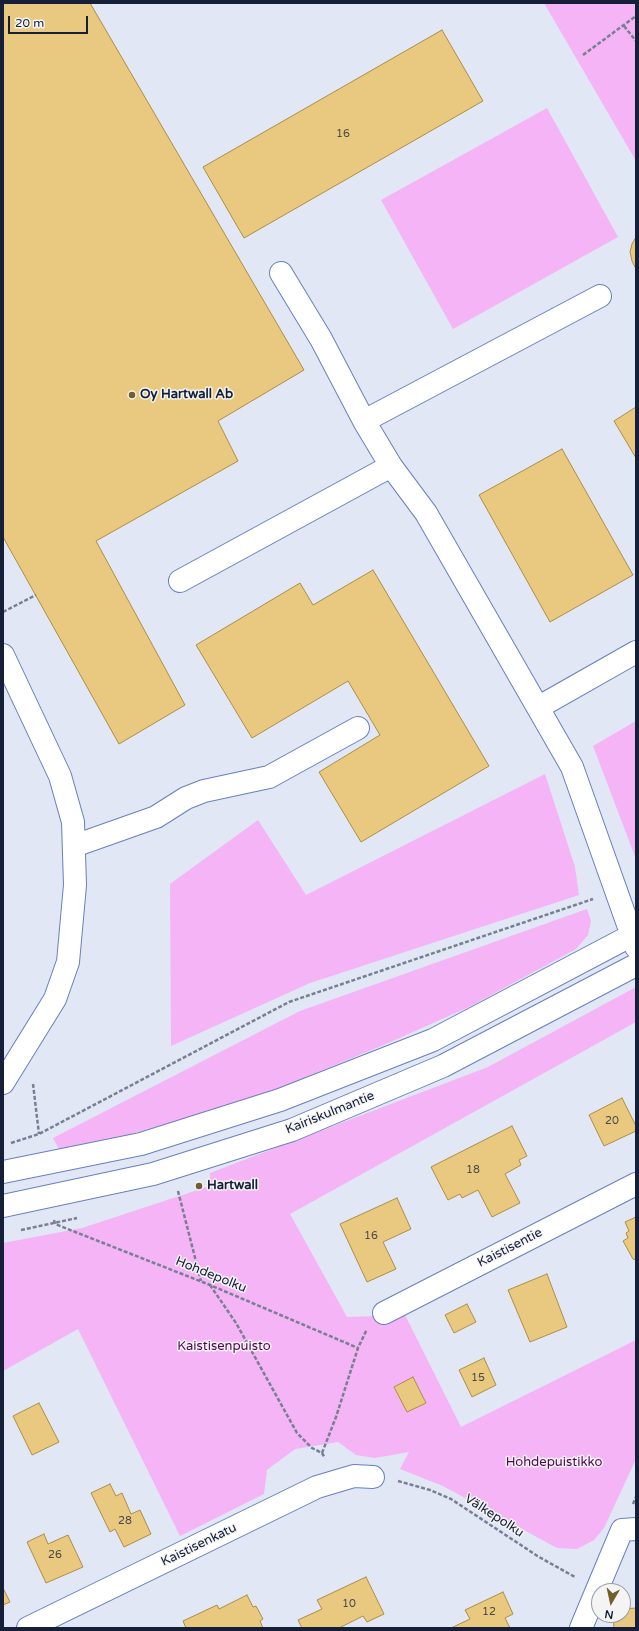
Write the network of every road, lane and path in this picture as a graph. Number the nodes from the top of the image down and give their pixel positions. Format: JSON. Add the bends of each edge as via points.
{"nodes":[{"id":1,"x":636,"y":16,"type":"edge"},
{"id":2,"x":624,"y":26,"type":"junction"},
{"id":3,"x":636,"y":41,"type":"edge"},
{"id":4,"x":583,"y":55,"type":"dead end"},
{"id":5,"x":281,"y":273,"type":"dead end"},
{"id":6,"x":600,"y":296,"type":"dead end"},
{"id":7,"x":364,"y":421,"type":"junction"},
{"id":8,"x":394,"y":471,"type":"junction"},
{"id":9,"x":180,"y":581,"type":"dead end"},
{"id":10,"x":36,"y":596,"type":"dead end"},
{"id":11,"x":3,"y":612,"type":"edge"},
{"id":12,"x":636,"y":652,"type":"edge"},
{"id":13,"x":3,"y":656,"type":"edge"},
{"id":14,"x":539,"y":707,"type":"junction"},
{"id":15,"x":358,"y":728,"type":"dead end"},
{"id":16,"x":74,"y":846,"type":"junction"},
{"id":17,"x":616,"y":891,"type":"junction"},
{"id":18,"x":634,"y":939,"type":"edge"},
{"id":19,"x":636,"y":965,"type":"edge"},
{"id":20,"x":3,"y":1083,"type":"edge"},
{"id":21,"x":33,"y":1083,"type":"dead end"},
{"id":22,"x":39,"y":1134,"type":"junction"},
{"id":23,"x":10,"y":1143,"type":"dead end"},
{"id":24,"x":44,"y":1163,"type":"junction"},
{"id":25,"x":3,"y":1172,"type":"edge"},
{"id":26,"x":636,"y":1184,"type":"edge"},
{"id":27,"x":178,"y":1191,"type":"dead end"},
{"id":28,"x":48,"y":1196,"type":"junction"},
{"id":29,"x":4,"y":1203,"type":"edge"},
{"id":30,"x":202,"y":1281,"type":"junction"},
{"id":31,"x":210,"y":1284,"type":"junction"},
{"id":32,"x":384,"y":1312,"type":"dead end"},
{"id":33,"x":322,"y":1453,"type":"junction"},
{"id":34,"x":373,"y":1477,"type":"joint"},
{"id":35,"x":337,"y":1480,"type":"junction"},
{"id":36,"x":629,"y":1529,"type":"edge"},
{"id":37,"x":600,"y":1583,"type":"edge"},
{"id":38,"x":591,"y":1585,"type":"edge"},
{"id":39,"x":591,"y":1603,"type":"edge"},
{"id":40,"x":28,"y":1628,"type":"edge"},
{"id":41,"x":581,"y":1628,"type":"edge"}],
"edges":[{"from":1,"to":2,"type":"path"},
{"from":2,"to":3,"type":"path"},
{"from":2,"to":4,"type":"path"},
{"from":5,"to":7,"type":"street","via":[[321,339]]},
{"from":6,"to":7,"type":"street"},
{"from":7,"to":8,"type":"street"},
{"from":8,"to":9,"type":"street","via":[[391,466]]},
{"from":8,"to":14,"type":"street","via":[[426,512]]},
{"from":10,"to":11,"type":"path"},
{"from":12,"to":14,"type":"street"},
{"from":13,"to":16,"type":"street","via":[[60,776],[73,822]]},
{"from":14,"to":17,"type":"street","via":[[572,767]]},
{"from":15,"to":16,"type":"street","via":[[269,777],[204,790],[156,817]]},
{"from":16,"to":20,"type":"street","via":[[75,886],[68,962],[56,999]]},
{"from":17,"to":18,"type":"street"},
{"from":17,"to":22,"type":"path","via":[[289,1002]]},
{"from":18,"to":24,"type":"street","via":[[432,1040],[280,1100],[141,1144]]},
{"from":19,"to":28,"type":"street","name":"Kairiskulmantie","via":[[443,1066],[292,1130],[153,1174]]},
{"from":21,"to":22,"type":"path"},
{"from":22,"to":23,"type":"path"},
{"from":22,"to":24,"type":"path"},
{"from":24,"to":25,"type":"street"},
{"from":26,"to":32,"type":"street","name":"Kaistisentie"},
{"from":27,"to":30,"type":"path"},
{"from":28,"to":29,"type":"street","name":"Kairiskulmantie"},
{"from":28,"to":30,"type":"path","name":"Hohdepolku","via":[[55,1224]]},
{"from":30,"to":31,"type":"path","name":"Hohdepolku"},
{"from":31,"to":33,"type":"path","via":[[236,1323],[297,1433],[312,1448]]},
{"from":31,"to":33,"type":"path","name":"Hohdepolku","via":[[358,1348]]},
{"from":33,"to":35,"type":"path"},
{"from":34,"to":35,"type":"street","name":"Kaistisenkatu","via":[[354,1476]]},
{"from":34,"to":38,"type":"path","name":"Välkepolku","via":[[410,1484],[451,1499],[539,1557]]},
{"from":35,"to":40,"type":"street","name":"Kaistisenkatu","via":[[317,1487]]},
{"from":36,"to":37,"type":"street"},
{"from":39,"to":41,"type":"street"}]}
